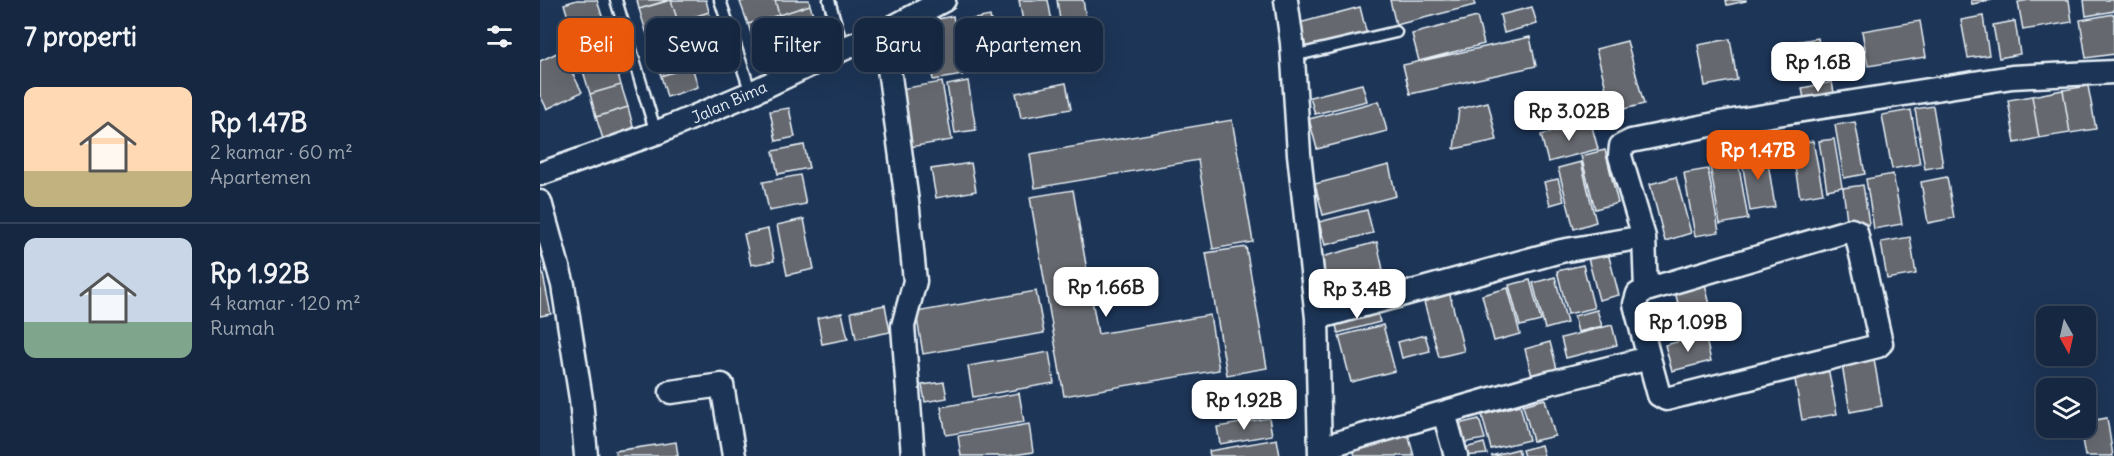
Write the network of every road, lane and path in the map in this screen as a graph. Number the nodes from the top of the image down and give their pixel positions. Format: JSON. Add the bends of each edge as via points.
{"nodes":[{"id":1,"x":616,"y":0,"type":"edge"},
{"id":2,"x":720,"y":0,"type":"edge"},
{"id":3,"x":828,"y":0,"type":"edge"},
{"id":4,"x":944,"y":0,"type":"edge"},
{"id":5,"x":1286,"y":0,"type":"edge"},
{"id":6,"x":911,"y":18,"type":"edge"},
{"id":7,"x":1396,"y":32,"type":"dead end"},
{"id":8,"x":854,"y":45,"type":"edge"},
{"id":9,"x":843,"y":49,"type":"junction"},
{"id":10,"x":1293,"y":56,"type":"junction"},
{"id":11,"x":890,"y":72,"type":"edge"},
{"id":12,"x":2114,"y":72,"type":"edge"},
{"id":13,"x":751,"y":93,"type":"junction"},
{"id":14,"x":656,"y":133,"type":"junction"},
{"id":15,"x":540,"y":174,"type":"edge"},
{"id":16,"x":540,"y":202,"type":"edge"},
{"id":17,"x":1644,"y":237,"type":"junction"},
{"id":18,"x":1646,"y":290,"type":"junction"},
{"id":19,"x":1317,"y":318,"type":"junction"},
{"id":20,"x":1649,"y":358,"type":"junction"},
{"id":21,"x":671,"y":392,"type":"dead end"},
{"id":22,"x":1444,"y":413,"type":"junction"},
{"id":23,"x":1320,"y":452,"type":"edge"},
{"id":24,"x":586,"y":456,"type":"edge"},
{"id":25,"x":734,"y":456,"type":"edge"},
{"id":26,"x":913,"y":456,"type":"edge"},
{"id":27,"x":1456,"y":456,"type":"edge"}],
"edges":[{"from":1,"to":14,"type":"lane"},
{"from":2,"to":13,"type":"lane"},
{"from":3,"to":9,"type":"lane"},
{"from":4,"to":6,"type":"street","name":"Jalan Bima"},
{"from":5,"to":10,"type":"street"},
{"from":7,"to":10,"type":"lane"},
{"from":8,"to":9,"type":"street","name":"Jalan Bima"},
{"from":9,"to":13,"type":"street","name":"Jalan Bima"},
{"from":10,"to":19,"type":"street"},
{"from":11,"to":26,"type":"street","via":[[915,281],[903,326]]},
{"from":12,"to":17,"type":"street","via":[[2012,77],[1766,115],[1631,141],[1621,146],[1620,156]]},
{"from":13,"to":14,"type":"street","name":"Jalan Bima"},
{"from":14,"to":15,"type":"street","name":"Jalan Bima"},
{"from":16,"to":24,"type":"street","via":[[563,285]]},
{"from":17,"to":18,"type":"street"},
{"from":17,"to":19,"type":"street","via":[[1561,251]]},
{"from":18,"to":20,"type":"street","via":[[1635,301]]},
{"from":18,"to":20,"type":"street","via":[[1851,230],[1858,235],[1881,343],[1666,399],[1659,395]]},
{"from":19,"to":23,"type":"street"},
{"from":20,"to":22,"type":"street"},
{"from":21,"to":25,"type":"street","via":[[722,385]]},
{"from":22,"to":23,"type":"street"},
{"from":22,"to":27,"type":"street"}]}
